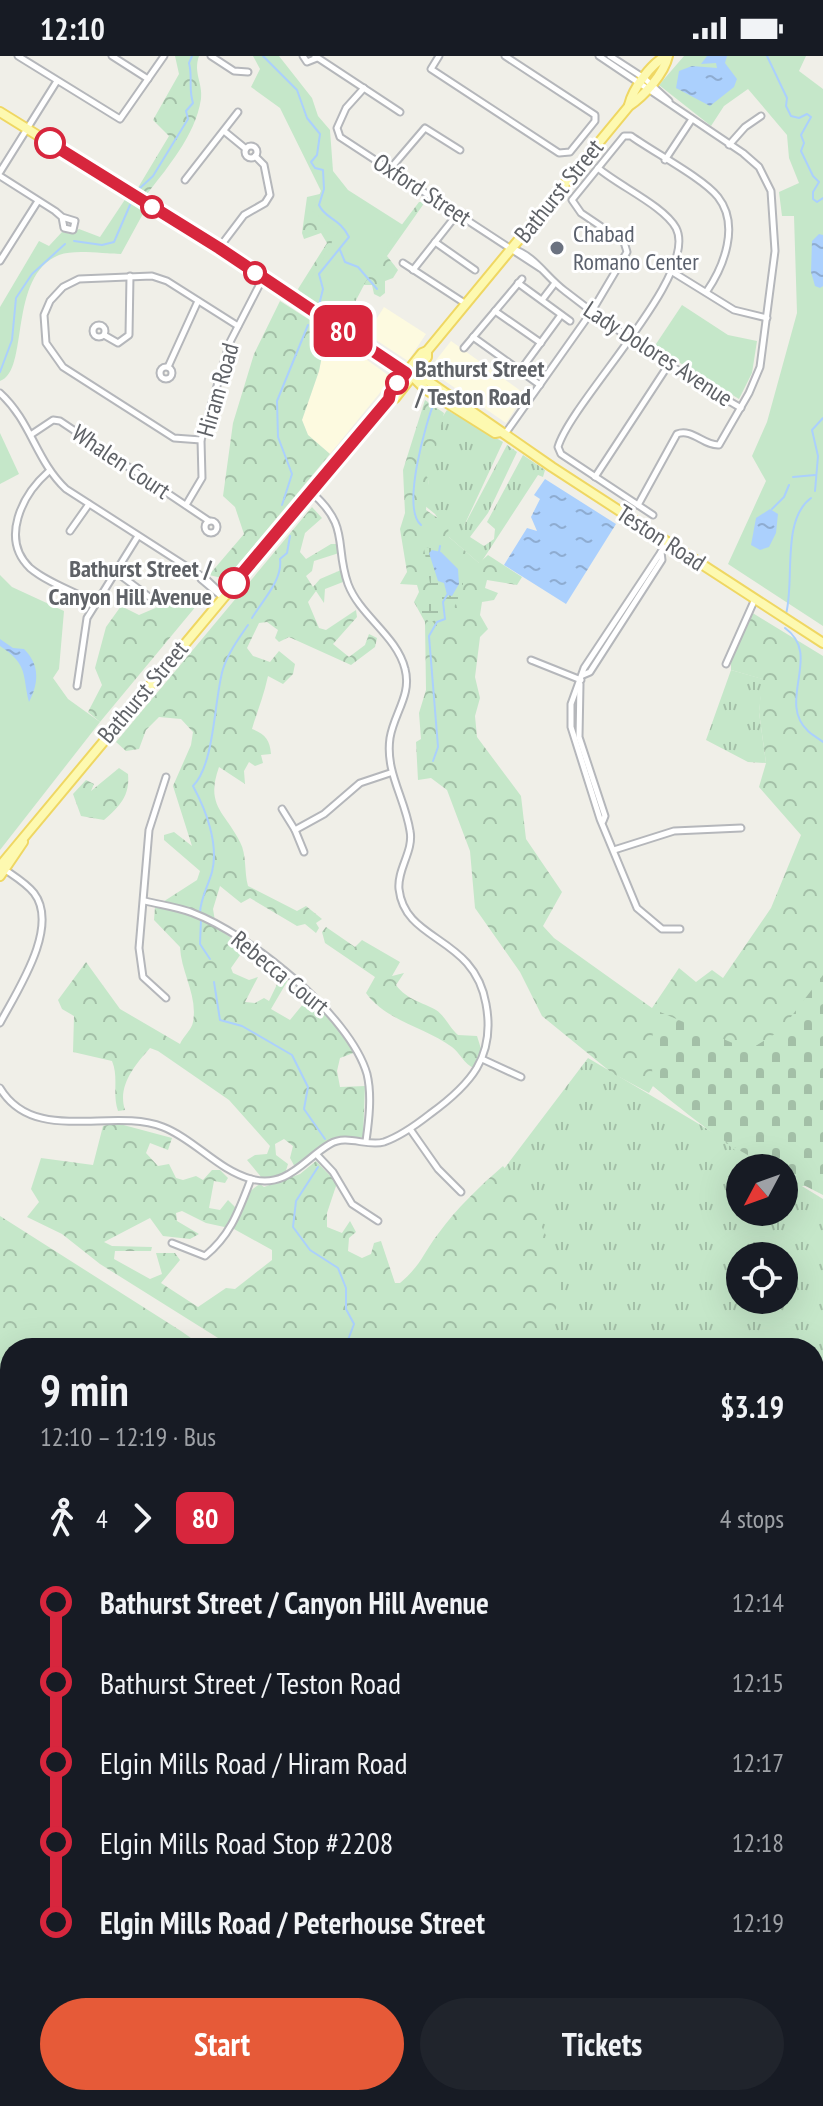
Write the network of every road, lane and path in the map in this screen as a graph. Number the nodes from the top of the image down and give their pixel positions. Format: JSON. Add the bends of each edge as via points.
{"nodes":[{"id":1,"x":18,"y":56,"type":"edge"},
{"id":2,"x":112,"y":56,"type":"edge"},
{"id":3,"x":164,"y":56,"type":"edge"},
{"id":4,"x":211,"y":56,"type":"edge"},
{"id":5,"x":303,"y":56,"type":"edge"},
{"id":6,"x":439,"y":56,"type":"edge"},
{"id":7,"x":505,"y":56,"type":"edge"},
{"id":8,"x":599,"y":56,"type":"edge"},
{"id":9,"x":610,"y":56,"type":"edge"},
{"id":10,"x":667,"y":56,"type":"edge"},
{"id":11,"x":316,"y":57,"type":"edge"},
{"id":12,"x":248,"y":72,"type":"dead end"},
{"id":13,"x":148,"y":79,"type":"junction"},
{"id":14,"x":57,"y":81,"type":"junction"},
{"id":15,"x":646,"y":83,"type":"junction"},
{"id":16,"x":364,"y":88,"type":"junction"},
{"id":17,"x":0,"y":112,"type":"edge"},
{"id":18,"x":238,"y":112,"type":"dead end"},
{"id":19,"x":400,"y":112,"type":"dead end"},
{"id":20,"x":761,"y":116,"type":"dead end"},
{"id":21,"x":692,"y":119,"type":"junction"},
{"id":22,"x":27,"y":129,"type":"junction"},
{"id":23,"x":224,"y":131,"type":"junction"},
{"id":24,"x":729,"y":145,"type":"junction"},
{"id":25,"x":460,"y":150,"type":"dead end"},
{"id":26,"x":665,"y":160,"type":"junction"},
{"id":27,"x":598,"y":168,"type":"junction"},
{"id":28,"x":390,"y":169,"type":"junction"},
{"id":29,"x":0,"y":174,"type":"edge"},
{"id":30,"x":185,"y":180,"type":"dead end"},
{"id":31,"x":38,"y":201,"type":"junction"},
{"id":32,"x":458,"y":213,"type":"junction"},
{"id":33,"x":62,"y":217,"type":"dead end"},
{"id":34,"x":435,"y":242,"type":"junction"},
{"id":35,"x":219,"y":248,"type":"junction"},
{"id":36,"x":512,"y":248,"type":"junction"},
{"id":37,"x":0,"y":261,"type":"edge"},
{"id":38,"x":403,"y":263,"type":"dead end"},
{"id":39,"x":413,"y":270,"type":"junction"},
{"id":40,"x":475,"y":270,"type":"dead end"},
{"id":41,"x":671,"y":271,"type":"junction"},
{"id":42,"x":130,"y":276,"type":"junction"},
{"id":43,"x":263,"y":278,"type":"junction"},
{"id":44,"x":555,"y":283,"type":"junction"},
{"id":45,"x":707,"y":291,"type":"junction"},
{"id":46,"x":542,"y":300,"type":"junction"},
{"id":47,"x":198,"y":301,"type":"junction"},
{"id":48,"x":466,"y":304,"type":"junction"},
{"id":49,"x":495,"y":311,"type":"junction"},
{"id":50,"x":592,"y":311,"type":"junction"},
{"id":51,"x":561,"y":315,"type":"junction"},
{"id":52,"x":767,"y":318,"type":"junction"},
{"id":53,"x":570,"y":321,"type":"dead end"},
{"id":54,"x":238,"y":326,"type":"junction"},
{"id":55,"x":104,"y":335,"type":"dead end"},
{"id":56,"x":473,"y":337,"type":"junction"},
{"id":57,"x":629,"y":338,"type":"junction"},
{"id":58,"x":541,"y":343,"type":"junction"},
{"id":59,"x":464,"y":348,"type":"dead end"},
{"id":60,"x":669,"y":364,"type":"junction"},
{"id":61,"x":168,"y":367,"type":"dead end"},
{"id":62,"x":520,"y":371,"type":"junction"},
{"id":63,"x":409,"y":374,"type":"junction"},
{"id":64,"x":540,"y":385,"type":"junction"},
{"id":65,"x":0,"y":393,"type":"edge"},
{"id":66,"x":741,"y":408,"type":"junction"},
{"id":67,"x":503,"y":433,"type":"junction"},
{"id":68,"x":32,"y":434,"type":"junction"},
{"id":69,"x":201,"y":440,"type":"junction"},
{"id":70,"x":48,"y":472,"type":"junction"},
{"id":71,"x":595,"y":477,"type":"junction"},
{"id":72,"x":311,"y":492,"type":"junction"},
{"id":73,"x":89,"y":504,"type":"junction"},
{"id":74,"x":186,"y":505,"type":"junction"},
{"id":75,"x":638,"y":505,"type":"junction"},
{"id":76,"x":653,"y":515,"type":"dead end"},
{"id":77,"x":209,"y":521,"type":"dead end"},
{"id":78,"x":70,"y":531,"type":"dead end"},
{"id":79,"x":138,"y":536,"type":"junction"},
{"id":80,"x":667,"y":542,"type":"junction"},
{"id":81,"x":116,"y":572,"type":"junction"},
{"id":82,"x":224,"y":596,"type":"junction"},
{"id":83,"x":755,"y":598,"type":"junction"},
{"id":84,"x":152,"y":599,"type":"dead end"},
{"id":85,"x":96,"y":603,"type":"junction"},
{"id":86,"x":823,"y":643,"type":"edge"},
{"id":87,"x":531,"y":660,"type":"dead end"},
{"id":88,"x":726,"y":664,"type":"dead end"},
{"id":89,"x":581,"y":680,"type":"junction"},
{"id":90,"x":77,"y":686,"type":"dead end"},
{"id":91,"x":390,"y":773,"type":"junction"},
{"id":92,"x":166,"y":777,"type":"dead end"},
{"id":93,"x":282,"y":809,"type":"dead end"},
{"id":94,"x":741,"y":828,"type":"dead end"},
{"id":95,"x":295,"y":830,"type":"junction"},
{"id":96,"x":614,"y":850,"type":"junction"},
{"id":97,"x":304,"y":852,"type":"dead end"},
{"id":98,"x":1,"y":870,"type":"edge"},
{"id":99,"x":145,"y":901,"type":"junction"},
{"id":100,"x":680,"y":929,"type":"dead end"},
{"id":101,"x":166,"y":998,"type":"dead end"},
{"id":102,"x":0,"y":1023,"type":"edge"},
{"id":103,"x":482,"y":1059,"type":"junction"},
{"id":104,"x":521,"y":1077,"type":"dead end"},
{"id":105,"x":0,"y":1090,"type":"edge"},
{"id":106,"x":410,"y":1129,"type":"junction"},
{"id":107,"x":366,"y":1141,"type":"junction"},
{"id":108,"x":317,"y":1156,"type":"junction"},
{"id":109,"x":251,"y":1179,"type":"junction"},
{"id":110,"x":461,"y":1192,"type":"dead end"},
{"id":111,"x":378,"y":1221,"type":"dead end"},
{"id":112,"x":172,"y":1243,"type":"dead end"}],
"edges":[{"from":1,"to":14,"type":"street"},
{"from":2,"to":13,"type":"street"},
{"from":3,"to":13,"type":"street"},
{"from":4,"to":12,"type":"street","via":[[234,71]]},
{"from":5,"to":11,"type":"street","via":[[307,62]]},
{"from":6,"to":7,"type":"street","via":[[431,69],[559,153],[570,152],[595,115]]},
{"from":8,"to":15,"type":"street"},
{"from":9,"to":15,"type":"street"},
{"from":10,"to":15,"type":"main road","name":"Bathurst Street"},
{"from":11,"to":16,"type":"street"},
{"from":13,"to":14,"type":"street","via":[[120,119]]},
{"from":14,"to":22,"type":"street"},
{"from":15,"to":21,"type":"street"},
{"from":15,"to":36,"type":"main road","name":"Bathurst Street"},
{"from":16,"to":19,"type":"street"},
{"from":16,"to":28,"type":"street","name":"Oxford Street","via":[[337,128],[340,137]]},
{"from":17,"to":22,"type":"main road","name":"Teston Road"},
{"from":18,"to":23,"type":"street"},
{"from":20,"to":24,"type":"street"},
{"from":21,"to":24,"type":"street"},
{"from":21,"to":26,"type":"street"},
{"from":22,"to":29,"type":"street"},
{"from":22,"to":35,"type":"main road","name":"Teston Road"},
{"from":23,"to":30,"type":"street"},
{"from":23,"to":35,"type":"street","via":[[246,149],[247,157],[255,156],[264,165],[270,195],[244,215]]},
{"from":24,"to":52,"type":"street","via":[[759,167],[771,191],[775,251]]},
{"from":25,"to":28,"type":"street","via":[[425,128]]},
{"from":26,"to":27,"type":"street","via":[[628,135]]},
{"from":26,"to":45,"type":"street","via":[[709,188],[724,208],[726,260]]},
{"from":27,"to":41,"type":"street","via":[[671,221],[679,239]]},
{"from":27,"to":50,"type":"street","via":[[573,196],[573,204],[624,242],[627,252]]},
{"from":28,"to":32,"type":"street","name":"Oxford Street"},
{"from":29,"to":31,"type":"street"},
{"from":31,"to":33,"type":"street"},
{"from":31,"to":37,"type":"street"},
{"from":32,"to":34,"type":"street"},
{"from":32,"to":36,"type":"street","name":"Oxford Street"},
{"from":34,"to":39,"type":"street"},
{"from":34,"to":40,"type":"street"},
{"from":35,"to":43,"type":"main road","name":"Teston Road"},
{"from":36,"to":44,"type":"street","name":"Lady Dolores Avenue","via":[[536,262]]},
{"from":36,"to":48,"type":"main road","name":"Bathurst Street"},
{"from":38,"to":39,"type":"street"},
{"from":39,"to":48,"type":"street"},
{"from":41,"to":45,"type":"street"},
{"from":41,"to":57,"type":"street"},
{"from":42,"to":47,"type":"street","via":[[167,281]]},
{"from":42,"to":55,"type":"street","via":[[131,331],[118,343]]},
{"from":42,"to":69,"type":"street","via":[[79,279],[63,287],[44,315],[46,343],[63,367],[174,438]]},
{"from":43,"to":54,"type":"street","name":"Hiram Road"},
{"from":43,"to":63,"type":"main road","name":"Teston Road"},
{"from":44,"to":46,"type":"street"},
{"from":44,"to":50,"type":"street","name":"Lady Dolores Avenue"},
{"from":45,"to":52,"type":"street","via":[[734,310]]},
{"from":46,"to":49,"type":"street","via":[[520,281]]},
{"from":46,"to":51,"type":"street"},
{"from":47,"to":54,"type":"street"},
{"from":47,"to":61,"type":"street"},
{"from":48,"to":63,"type":"main road","name":"Bathurst Street"},
{"from":49,"to":56,"type":"street"},
{"from":49,"to":58,"type":"street"},
{"from":50,"to":57,"type":"street","name":"Lady Dolores Avenue"},
{"from":50,"to":64,"type":"street"},
{"from":51,"to":53,"type":"street"},
{"from":51,"to":58,"type":"street"},
{"from":52,"to":66,"type":"street","via":[[760,367]]},
{"from":54,"to":69,"type":"street","name":"Hiram Road"},
{"from":56,"to":59,"type":"street"},
{"from":56,"to":62,"type":"street"},
{"from":57,"to":60,"type":"street","name":"Lady Dolores Avenue"},
{"from":57,"to":71,"type":"street","via":[[558,443],[561,454]]},
{"from":58,"to":62,"type":"street"},
{"from":60,"to":66,"type":"street","name":"Lady Dolores Avenue"},
{"from":60,"to":71,"type":"street"},
{"from":62,"to":64,"type":"street"},
{"from":63,"to":67,"type":"main road","name":"Teston Road","via":[[495,433]]},
{"from":63,"to":72,"type":"main road","name":"Bathurst Street","via":[[395,398]]},
{"from":64,"to":67,"type":"street"},
{"from":65,"to":68,"type":"street"},
{"from":66,"to":75,"type":"street","via":[[717,446],[687,432],[677,434]]},
{"from":67,"to":80,"type":"main road","name":"Teston Road"},
{"from":68,"to":70,"type":"street"},
{"from":68,"to":74,"type":"street","name":"Whalen Court","via":[[60,421]]},
{"from":69,"to":74,"type":"street","name":"Hiram Road","via":[[202,478]]},
{"from":70,"to":73,"type":"street"},
{"from":70,"to":85,"type":"street","via":[[17,510],[16,544],[32,570]]},
{"from":71,"to":75,"type":"street"},
{"from":72,"to":82,"type":"main road","name":"Bathurst Street"},
{"from":72,"to":91,"type":"street","via":[[337,526],[354,597],[405,668],[408,685],[390,739]]},
{"from":73,"to":78,"type":"street"},
{"from":73,"to":79,"type":"street"},
{"from":74,"to":77,"type":"street","name":"Whalen Court"},
{"from":75,"to":76,"type":"street"},
{"from":79,"to":81,"type":"street"},
{"from":79,"to":82,"type":"street"},
{"from":80,"to":83,"type":"main road","name":"Teston Road"},
{"from":80,"to":89,"type":"street"},
{"from":81,"to":84,"type":"street"},
{"from":81,"to":85,"type":"street"},
{"from":82,"to":98,"type":"main road","name":"Bathurst Street"},
{"from":83,"to":86,"type":"main road","name":"Teston Road"},
{"from":83,"to":88,"type":"street"},
{"from":85,"to":90,"type":"street","via":[[85,626]]},
{"from":87,"to":89,"type":"street"},
{"from":89,"to":96,"type":"street","via":[[578,747]]},
{"from":91,"to":95,"type":"street","via":[[360,783],[324,814]]},
{"from":91,"to":103,"type":"street","via":[[411,834],[398,886],[401,901],[407,916],[450,945],[480,980],[488,1034]]},
{"from":92,"to":99,"type":"street","via":[[149,830]]},
{"from":93,"to":95,"type":"street"},
{"from":94,"to":96,"type":"street","via":[[674,831]]},
{"from":95,"to":97,"type":"street"},
{"from":96,"to":100,"type":"street","via":[[637,908],[662,929]]},
{"from":98,"to":102,"type":"street","via":[[34,893],[43,918],[27,972]]},
{"from":99,"to":101,"type":"street","via":[[140,966],[143,977]]},
{"from":99,"to":107,"type":"street","name":"Rebecca Court","via":[[192,913],[228,930],[333,1014],[360,1054],[368,1077]]},
{"from":103,"to":104,"type":"street"},
{"from":103,"to":106,"type":"street","via":[[457,1095]]},
{"from":105,"to":109,"type":"street","via":[[29,1114],[164,1127]]},
{"from":106,"to":107,"type":"street","via":[[384,1142]]},
{"from":106,"to":110,"type":"street"},
{"from":107,"to":108,"type":"street","via":[[342,1140]]},
{"from":108,"to":109,"type":"street","via":[[299,1171],[274,1180]]},
{"from":108,"to":111,"type":"street","via":[[352,1204]]},
{"from":109,"to":112,"type":"street","via":[[234,1225],[205,1256]]}]}
